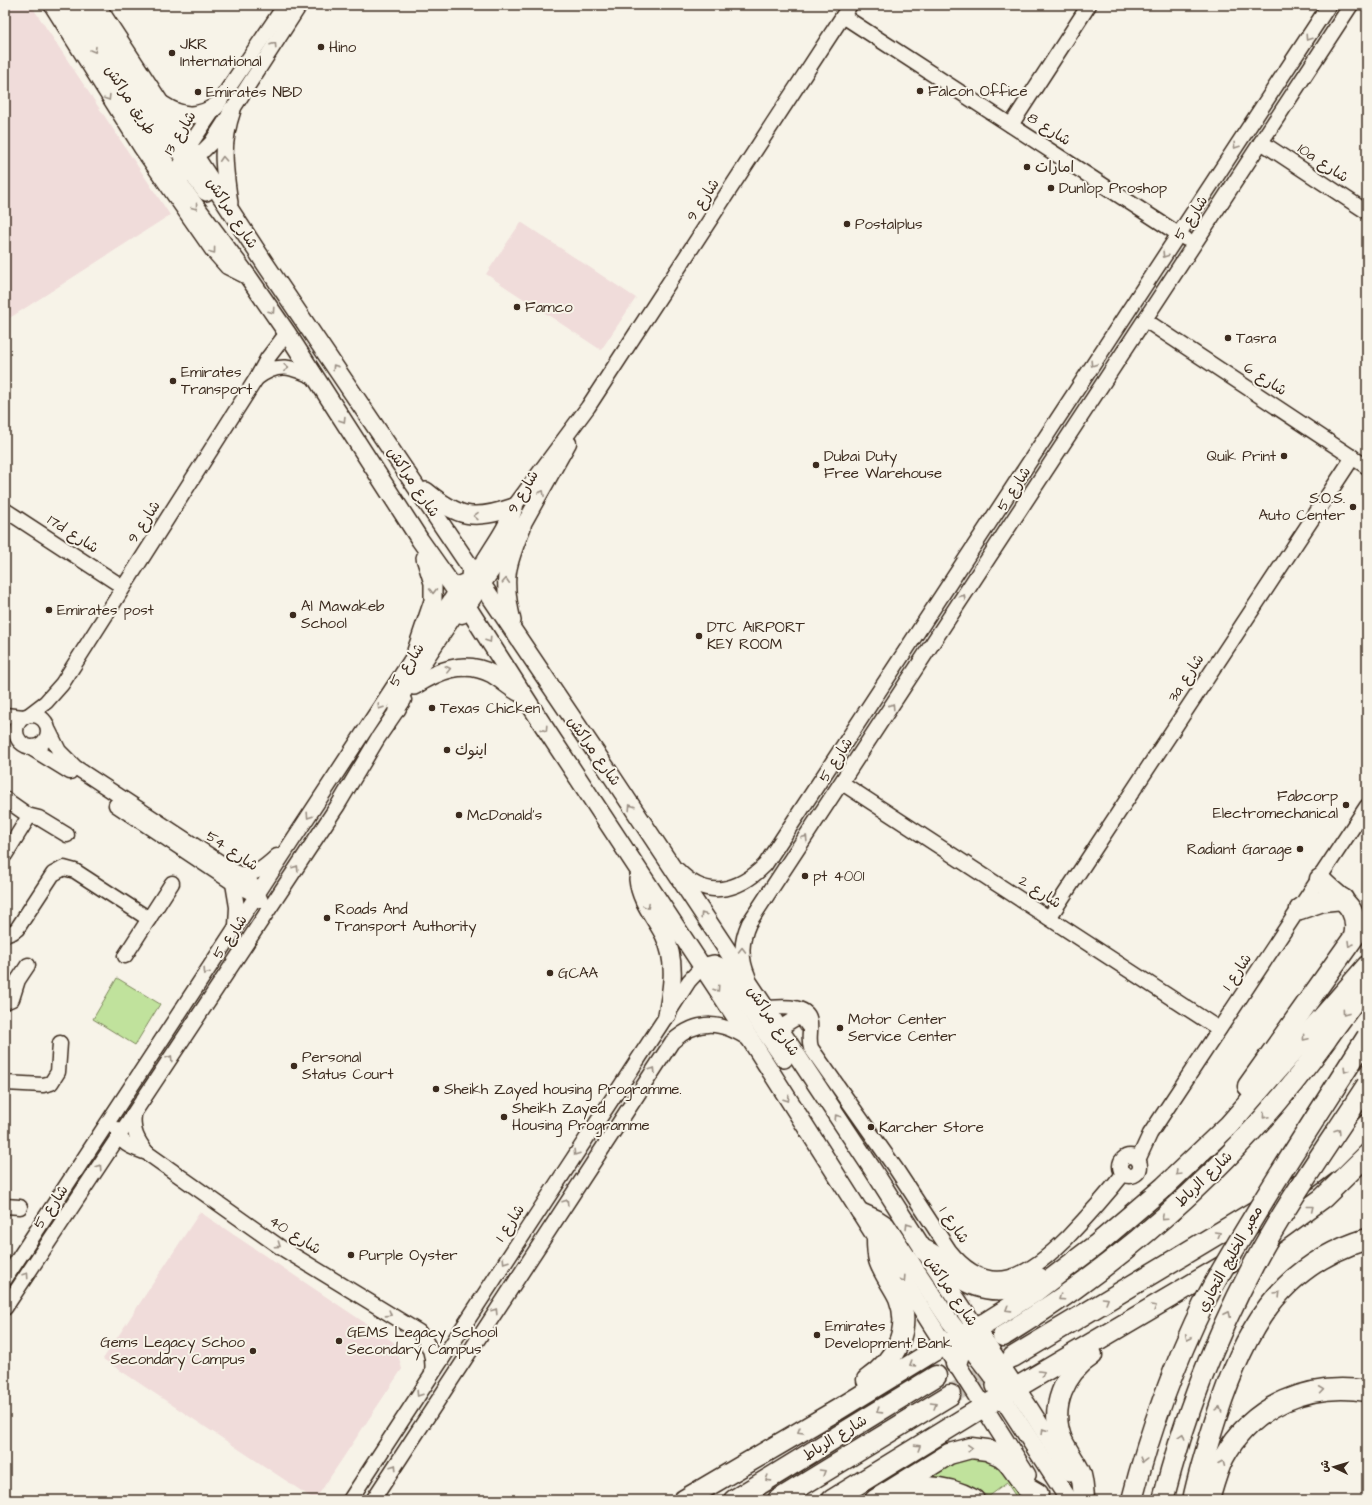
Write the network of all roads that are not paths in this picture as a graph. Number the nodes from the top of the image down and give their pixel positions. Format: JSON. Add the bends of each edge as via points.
{"nodes":[{"id":1,"x":51,"y":5,"type":"edge"},
{"id":2,"x":67,"y":5,"type":"edge"},
{"id":3,"x":79,"y":5,"type":"edge"},
{"id":4,"x":96,"y":5,"type":"edge"},
{"id":5,"x":285,"y":5,"type":"edge"},
{"id":6,"x":300,"y":5,"type":"edge"},
{"id":7,"x":1089,"y":5,"type":"edge"},
{"id":8,"x":1329,"y":5,"type":"edge"},
{"id":9,"x":1351,"y":5,"type":"edge"},
{"id":10,"x":847,"y":10,"type":"edge"},
{"id":11,"x":162,"y":105,"type":"junction"},
{"id":12,"x":216,"y":106,"type":"junction"},
{"id":13,"x":232,"y":110,"type":"junction"},
{"id":14,"x":1011,"y":125,"type":"junction"},
{"id":15,"x":1261,"y":142,"type":"junction"},
{"id":16,"x":190,"y":152,"type":"junction"},
{"id":17,"x":178,"y":183,"type":"junction"},
{"id":18,"x":231,"y":211,"type":"junction"},
{"id":19,"x":1367,"y":212,"type":"edge"},
{"id":20,"x":1179,"y":234,"type":"junction"},
{"id":21,"x":1192,"y":248,"type":"junction"},
{"id":22,"x":266,"y":265,"type":"junction"},
{"id":23,"x":249,"y":278,"type":"junction"},
{"id":24,"x":1145,"y":320,"type":"junction"},
{"id":25,"x":287,"y":333,"type":"junction"},
{"id":26,"x":316,"y":378,"type":"junction"},
{"id":27,"x":256,"y":379,"type":"junction"},
{"id":28,"x":584,"y":412,"type":"junction"},
{"id":29,"x":1353,"y":457,"type":"junction"},
{"id":30,"x":1367,"y":467,"type":"edge"},
{"id":31,"x":412,"y":480,"type":"junction"},
{"id":32,"x":384,"y":485,"type":"junction"},
{"id":33,"x":514,"y":507,"type":"junction"},
{"id":34,"x":5,"y":510,"type":"edge"},
{"id":35,"x":522,"y":527,"type":"junction"},
{"id":36,"x":420,"y":540,"type":"junction"},
{"id":37,"x":123,"y":587,"type":"junction"},
{"id":38,"x":470,"y":589,"type":"junction"},
{"id":39,"x":514,"y":633,"type":"junction"},
{"id":40,"x":416,"y":651,"type":"junction"},
{"id":41,"x":542,"y":675,"type":"junction"},
{"id":42,"x":62,"y":684,"type":"junction"},
{"id":43,"x":414,"y":686,"type":"junction"},
{"id":44,"x":525,"y":695,"type":"junction"},
{"id":45,"x":397,"y":709,"type":"junction"},
{"id":46,"x":868,"y":709,"type":"junction"},
{"id":47,"x":5,"y":716,"type":"edge"},
{"id":48,"x":26,"y":716,"type":"junction"},
{"id":49,"x":882,"y":721,"type":"junction"},
{"id":50,"x":10,"y":728,"type":"edge"},
{"id":51,"x":49,"y":729,"type":"junction"},
{"id":52,"x":32,"y":748,"type":"junction"},
{"id":53,"x":842,"y":783,"type":"junction"},
{"id":54,"x":5,"y":799,"type":"edge"},
{"id":55,"x":1367,"y":806,"type":"edge"},
{"id":56,"x":28,"y":815,"type":"junction"},
{"id":57,"x":67,"y":835,"type":"dead end"},
{"id":58,"x":287,"y":850,"type":"junction"},
{"id":59,"x":659,"y":851,"type":"junction"},
{"id":60,"x":5,"y":855,"type":"edge"},
{"id":61,"x":638,"y":869,"type":"junction"},
{"id":62,"x":235,"y":878,"type":"junction"},
{"id":63,"x":1320,"y":879,"type":"junction"},
{"id":64,"x":172,"y":882,"type":"dead end"},
{"id":65,"x":280,"y":892,"type":"junction"},
{"id":66,"x":259,"y":894,"type":"junction"},
{"id":67,"x":1343,"y":899,"type":"junction"},
{"id":68,"x":1300,"y":909,"type":"junction"},
{"id":69,"x":1048,"y":918,"type":"junction"},
{"id":70,"x":149,"y":919,"type":"junction"},
{"id":71,"x":236,"y":927,"type":"junction"},
{"id":72,"x":5,"y":935,"type":"edge"},
{"id":73,"x":125,"y":956,"type":"dead end"},
{"id":74,"x":28,"y":965,"type":"dead end"},
{"id":75,"x":1367,"y":966,"type":"edge"},
{"id":76,"x":702,"y":967,"type":"junction"},
{"id":77,"x":1367,"y":981,"type":"edge"},
{"id":78,"x":5,"y":1002,"type":"edge"},
{"id":79,"x":761,"y":1004,"type":"junction"},
{"id":80,"x":667,"y":1015,"type":"junction"},
{"id":81,"x":194,"y":1021,"type":"junction"},
{"id":82,"x":171,"y":1026,"type":"junction"},
{"id":83,"x":778,"y":1029,"type":"junction"},
{"id":84,"x":810,"y":1029,"type":"junction"},
{"id":85,"x":1219,"y":1030,"type":"junction"},
{"id":86,"x":1367,"y":1037,"type":"edge"},
{"id":87,"x":752,"y":1042,"type":"junction"},
{"id":88,"x":60,"y":1043,"type":"dead end"},
{"id":89,"x":5,"y":1082,"type":"edge"},
{"id":90,"x":1367,"y":1085,"type":"edge"},
{"id":91,"x":818,"y":1088,"type":"junction"},
{"id":92,"x":134,"y":1114,"type":"junction"},
{"id":93,"x":1367,"y":1125,"type":"edge"},
{"id":94,"x":119,"y":1138,"type":"junction"},
{"id":95,"x":147,"y":1154,"type":"junction"},
{"id":96,"x":1367,"y":1155,"type":"edge"},
{"id":97,"x":1194,"y":1157,"type":"junction"},
{"id":98,"x":5,"y":1206,"type":"edge"},
{"id":99,"x":20,"y":1207,"type":"dead end"},
{"id":100,"x":859,"y":1211,"type":"junction"},
{"id":101,"x":877,"y":1238,"type":"junction"},
{"id":102,"x":1367,"y":1239,"type":"edge"},
{"id":103,"x":1096,"y":1245,"type":"junction"},
{"id":104,"x":924,"y":1250,"type":"junction"},
{"id":105,"x":5,"y":1279,"type":"edge"},
{"id":106,"x":5,"y":1308,"type":"edge"},
{"id":107,"x":1118,"y":1329,"type":"junction"},
{"id":108,"x":419,"y":1332,"type":"junction"},
{"id":109,"x":1003,"y":1336,"type":"dead end"},
{"id":110,"x":961,"y":1344,"type":"junction"},
{"id":111,"x":472,"y":1348,"type":"junction"},
{"id":112,"x":448,"y":1349,"type":"junction"},
{"id":113,"x":1013,"y":1357,"type":"tunnel mouth"},
{"id":114,"x":432,"y":1374,"type":"junction"},
{"id":115,"x":936,"y":1376,"type":"dead end"},
{"id":116,"x":1367,"y":1391,"type":"edge"},
{"id":117,"x":1009,"y":1392,"type":"junction"},
{"id":118,"x":950,"y":1395,"type":"tunnel mouth"},
{"id":119,"x":985,"y":1406,"type":"junction"},
{"id":120,"x":839,"y":1409,"type":"junction"},
{"id":121,"x":1040,"y":1497,"type":"edge"},
{"id":122,"x":1080,"y":1499,"type":"edge"},
{"id":123,"x":350,"y":1500,"type":"edge"},
{"id":124,"x":373,"y":1500,"type":"edge"},
{"id":125,"x":684,"y":1500,"type":"edge"},
{"id":126,"x":734,"y":1500,"type":"edge"},
{"id":127,"x":778,"y":1500,"type":"edge"},
{"id":128,"x":832,"y":1500,"type":"edge"},
{"id":129,"x":876,"y":1500,"type":"edge"},
{"id":130,"x":974,"y":1500,"type":"edge"},
{"id":131,"x":1132,"y":1500,"type":"edge"},
{"id":132,"x":1164,"y":1500,"type":"edge"},
{"id":133,"x":1193,"y":1500,"type":"edge"},
{"id":134,"x":1209,"y":1500,"type":"edge"}],
"edges":[{"from":1,"to":23,"type":"street","name":"طريق مراكش","one_way":true,"via":[[175,200],[222,262]]},
{"from":2,"to":17,"type":"main road","name":"شارع مراكش","one_way":true},
{"from":3,"to":16,"type":"main road","via":[[171,144],[175,149]]},
{"from":4,"to":11,"type":"main road","name":"شارع مراكش"},
{"from":5,"to":12,"type":"street","name":"شارع 13"},
{"from":13,"to":6,"type":"street","name":"شارع 13","one_way":true},
{"from":7,"to":14,"type":"street"},
{"from":8,"to":20,"type":"street","name":"شارع 5","one_way":true},
{"from":9,"to":15,"type":"street","name":"شارع 5"},
{"from":10,"to":14,"type":"street","name":"شارع 8"},
{"from":10,"to":28,"type":"street","name":"شارع 9"},
{"from":11,"to":12,"type":"main road","via":[[177,114],[192,116]]},
{"from":11,"to":16,"type":"main road","name":"شارع مراكش"},
{"from":12,"to":16,"type":"street","name":"شارع 13"},
{"from":13,"to":16,"type":"street","name":"شارع 13","via":[[211,143]]},
{"from":18,"to":13,"type":"main road","one_way":true,"via":[[223,151]]},
{"from":14,"to":20,"type":"street","name":"شارع 8"},
{"from":15,"to":19,"type":"street","name":"10a شارع"},
{"from":15,"to":21,"type":"street","name":"شارع 5"},
{"from":16,"to":17,"type":"street","name":"شارع 13"},
{"from":16,"to":18,"type":"main road","name":"شارع مراكش"},
{"from":17,"to":22,"type":"main road","via":[[181,174],[191,172],[247,252]]},
{"from":17,"to":23,"type":"main road","name":"شارع مراكش","one_way":true},
{"from":18,"to":22,"type":"main road","name":"شارع مراكش"},
{"from":20,"to":21,"type":"street","name":"شارع 8"},
{"from":20,"to":46,"type":"street","name":"شارع 5","one_way":true},
{"from":21,"to":24,"type":"street","name":"شارع 5"},
{"from":31,"to":22,"type":"main road","name":"شارع مراكش","one_way":true},
{"from":23,"to":25,"type":"main road","name":"شارع مراكش","one_way":true},
{"from":24,"to":29,"type":"street","name":"شارع 6"},
{"from":49,"to":24,"type":"street","name":"شارع 5","one_way":true},
{"from":25,"to":26,"type":"main road","name":"شارع مراكش"},
{"from":25,"to":27,"type":"street","name":"شارع 9","via":[[267,359]]},
{"from":27,"to":26,"type":"street","name":"شارع 9","one_way":true,"via":[[270,370],[282,367],[293,368]]},
{"from":26,"to":32,"type":"main road","name":"شارع مراكش","one_way":true},
{"from":27,"to":37,"type":"street","name":"شارع 9"},
{"from":28,"to":33,"type":"street","name":"شارع 9"},
{"from":35,"to":28,"type":"street","name":"شارع 9","one_way":true,"via":[[556,469]]},
{"from":29,"to":30,"type":"street","name":"شارع 6"},
{"from":29,"to":69,"type":"street","name":"3a شارع"},
{"from":33,"to":31,"type":"main road","one_way":true,"via":[[490,515],[458,513],[447,508]]},
{"from":31,"to":38,"type":"main road","name":"شارع مراكش"},
{"from":32,"to":36,"type":"main road","name":"شارع مراكش"},
{"from":32,"to":38,"type":"main road","via":[[406,504],[456,577]]},
{"from":33,"to":38,"type":"main road","via":[[508,524]]},
{"from":34,"to":37,"type":"street","name":"17d شارع"},
{"from":35,"to":38,"type":"street","name":"شارع 9"},
{"from":39,"to":35,"type":"main road","one_way":true,"via":[[505,581],[510,557]]},
{"from":36,"to":38,"type":"main road","name":"شارع مراكش"},
{"from":36,"to":40,"type":"main road","one_way":true,"via":[[434,592],[431,609]]},
{"from":37,"to":42,"type":"street","name":"شارع 9"},
{"from":38,"to":39,"type":"main road","name":"شارع مراكش"},
{"from":38,"to":40,"type":"street","name":"شارع 5"},
{"from":38,"to":41,"type":"main road","via":[[486,608],[519,658]]},
{"from":38,"to":43,"type":"street","name":"شارع 5"},
{"from":38,"to":44,"type":"main road","name":"شارع مراكش","one_way":true},
{"from":38,"to":45,"type":"main road","via":[[402,693]]},
{"from":39,"to":41,"type":"main road","name":"شارع مراكش"},
{"from":40,"to":58,"type":"street","name":"شارع 5","one_way":true},
{"from":59,"to":41,"type":"main road","name":"شارع مراكش","one_way":true,"via":[[611,775]]},
{"from":42,"to":48,"type":"street","name":"شارع 9","via":[[46,702]]},
{"from":42,"to":51,"type":"street","name":"شارع 9","via":[[53,706]]},
{"from":43,"to":44,"type":"main road","one_way":true,"via":[[445,669],[465,667],[492,674]]},
{"from":43,"to":45,"type":"street","name":"شارع 5"},
{"from":44,"to":61,"type":"main road","name":"شارع مراكش","one_way":true},
{"from":65,"to":45,"type":"street","name":"شارع 5","one_way":true},
{"from":46,"to":49,"type":"street","via":[[872,718]]},
{"from":46,"to":59,"type":"street","name":"شارع 5","via":[[765,866],[742,885],[728,888],[698,885],[686,878]]},
{"from":47,"to":48,"type":"street"},
{"from":48,"to":50,"type":"street"},
{"from":48,"to":51,"type":"street","via":[[39,716]]},
{"from":49,"to":53,"type":"street","name":"شارع 5"},
{"from":50,"to":52,"type":"street","via":[[23,745]]},
{"from":51,"to":52,"type":"street","via":[[46,741]]},
{"from":51,"to":62,"type":"street","name":"شارع 54","via":[[59,751],[75,767]]},
{"from":52,"to":62,"type":"street","name":"شارع 54","via":[[146,825]]},
{"from":53,"to":69,"type":"street","name":"شارع 2"},
{"from":79,"to":53,"type":"street","name":"شارع 5","one_way":true,"via":[[743,964],[745,933],[749,923]]},
{"from":54,"to":56,"type":"street"},
{"from":55,"to":63,"type":"street","name":"شارع 1"},
{"from":56,"to":57,"type":"street"},
{"from":56,"to":60,"type":"street","via":[[28,821]]},
{"from":58,"to":62,"type":"street","via":[[262,870]]},
{"from":58,"to":66,"type":"street","name":"شارع 5"},
{"from":79,"to":59,"type":"main road","name":"شارع مراكش","one_way":true},
{"from":61,"to":76,"type":"main road","name":"شارع مراكش"},
{"from":61,"to":80,"type":"main road","one_way":true,"via":[[641,893],[664,936],[672,960],[672,983]]},
{"from":62,"to":66,"type":"street","name":"شارع 54","via":[[248,891]]},
{"from":62,"to":71,"type":"street"},
{"from":63,"to":67,"type":"highway"},
{"from":63,"to":68,"type":"street","name":"شارع 1"},
{"from":64,"to":70,"type":"street"},
{"from":65,"to":66,"type":"street"},
{"from":65,"to":81,"type":"street","name":"شارع 5"},
{"from":66,"to":71,"type":"street","name":"شارع 5"},
{"from":66,"to":81,"type":"street","via":[[259,910],[205,998]]},
{"from":67,"to":68,"type":"highway","via":[[1323,901]]},
{"from":67,"to":97,"type":"highway","one_way":true,"via":[[1354,916],[1356,930],[1351,944]]},
{"from":68,"to":85,"type":"street","name":"شارع 1"},
{"from":69,"to":85,"type":"street","name":"شارع 2"},
{"from":70,"to":72,"type":"street","via":[[75,871],[64,868],[53,874],[17,929]]},
{"from":70,"to":73,"type":"street"},
{"from":71,"to":82,"type":"street","name":"شارع 5","one_way":true},
{"from":74,"to":78,"type":"street","via":[[18,980],[12,999]]},
{"from":75,"to":97,"type":"highway","one_way":true,"via":[[1229,1124]]},
{"from":76,"to":80,"type":"street","name":"شارع 1","via":[[689,981]]},
{"from":76,"to":87,"type":"main road","name":"شارع مراكش","one_way":true},
{"from":76,"to":91,"type":"main road","via":[[714,964],[721,967],[787,1063],[806,1081]]},
{"from":77,"to":109,"type":"highway","name":"شارع الرباط","one_way":true,"via":[[1296,1079],[1251,1133],[1197,1188],[1078,1286]]},
{"from":79,"to":83,"type":"main road","name":"شارع مراكش"},
{"from":79,"to":84,"type":"street","name":"شارع 1","via":[[802,1010],[810,1020]]},
{"from":80,"to":112,"type":"street","name":"شارع 1","one_way":true},
{"from":92,"to":81,"type":"street","name":"شارع 5","one_way":true},
{"from":82,"to":94,"type":"street","via":[[166,1043],[122,1112],[117,1130]]},
{"from":82,"to":105,"type":"street","name":"شارع 5"},
{"from":83,"to":84,"type":"street","via":[[796,1018],[806,1021]]},
{"from":83,"to":91,"type":"main road","name":"شارع مراكش"},
{"from":84,"to":85,"type":"street","name":"شارع 1","via":[[811,1048],[949,1250],[976,1274],[1000,1279],[1014,1277],[1037,1264],[1083,1222],[1124,1173],[1131,1176],[1137,1173],[1140,1166],[1138,1160],[1150,1134]]},
{"from":86,"to":131,"type":"highway","name":"معبر الخليج التجاري","one_way":true,"bridge":true,"via":[[1272,1187],[1207,1298],[1162,1401]]},
{"from":87,"to":100,"type":"main road","name":"شارع مراكش","one_way":true},
{"from":111,"to":87,"type":"street","one_way":true,"via":[[672,1042],[690,1029],[714,1025],[728,1027]]},
{"from":88,"to":89,"type":"street","via":[[58,1072],[51,1083],[43,1085]]},
{"from":132,"to":90,"type":"highway","name":"معبر الخليج التجاري","one_way":true,"bridge":true,"via":[[1189,1413],[1230,1311],[1255,1262]]},
{"from":104,"to":91,"type":"main road","name":"شارع مراكش","one_way":true},
{"from":92,"to":94,"type":"street","name":"شارع 5"},
{"from":92,"to":95,"type":"street","via":[[133,1126],[136,1137]]},
{"from":113,"to":93,"type":"highway","one_way":true,"via":[[1299,1185],[1331,1160]]},
{"from":94,"to":95,"type":"street","name":"شارع 40","via":[[131,1148]]},
{"from":106,"to":94,"type":"street","name":"شارع 5","one_way":true},
{"from":95,"to":108,"type":"street","name":"شارع 40","one_way":true,"via":[[280,1247]]},
{"from":107,"to":96,"type":"highway","one_way":true,"via":[[1257,1246],[1292,1222],[1341,1182]]},
{"from":97,"to":103,"type":"highway","one_way":true,"via":[[1138,1210]]},
{"from":98,"to":99,"type":"street"},
{"from":100,"to":101,"type":"main road","name":"شارع مراكش"},
{"from":100,"to":110,"type":"main road","via":[[886,1225]]},
{"from":101,"to":110,"type":"main road","name":"شارع مراكش","one_way":true},
{"from":101,"to":120,"type":"highway","via":[[879,1260],[902,1308],[902,1334],[890,1360],[858,1387]]},
{"from":133,"to":102,"type":"highway","one_way":true,"via":[[1225,1390],[1256,1324],[1288,1283],[1308,1267],[1330,1254]]},
{"from":103,"to":104,"type":"highway","via":[[1032,1282],[1004,1290],[984,1288],[965,1281],[937,1256]]},
{"from":103,"to":110,"type":"highway","one_way":true},
{"from":104,"to":110,"type":"main road","name":"شارع مراكش"},
{"from":117,"to":107,"type":"highway","one_way":true},
{"from":107,"to":122,"type":"highway","via":[[1106,1345],[1072,1372],[1059,1401],[1060,1432],[1080,1474]]},
{"from":108,"to":112,"type":"street"},
{"from":108,"to":114,"type":"street","name":"شارع 40","via":[[431,1351]]},
{"from":110,"to":117,"type":"main road","name":"شارع مراكش"},
{"from":110,"to":117,"type":"main road"},
{"from":110,"to":119,"type":"main road","name":"شارع مراكش"},
{"from":110,"to":120,"type":"highway","one_way":true},
{"from":111,"to":112,"type":"street"},
{"from":124,"to":111,"type":"street","one_way":true},
{"from":112,"to":114,"type":"street","name":"شارع 1"},
{"from":114,"to":123,"type":"street","name":"شارع 1","one_way":true},
{"from":115,"to":126,"type":"highway","name":"شارع الرباط","one_way":true},
{"from":134,"to":116,"type":"highway","one_way":true,"via":[[1224,1457],[1238,1436],[1256,1418],[1299,1394],[1324,1389],[1348,1388]]},
{"from":117,"to":119,"type":"highway"},
{"from":122,"to":117,"type":"main road","name":"شارع مراكش","one_way":true},
{"from":127,"to":118,"type":"highway","name":"شارع الرباط","one_way":true},
{"from":119,"to":121,"type":"main road","name":"شارع مراكش"},
{"from":128,"to":119,"type":"highway","one_way":true},
{"from":120,"to":125,"type":"highway","one_way":true},
{"from":129,"to":121,"type":"highway","one_way":true,"via":[[949,1454],[971,1448],[987,1450],[1001,1456],[1026,1487]]},
{"from":129,"to":130,"type":"highway","via":[[907,1488],[922,1486],[950,1489]]}]}
